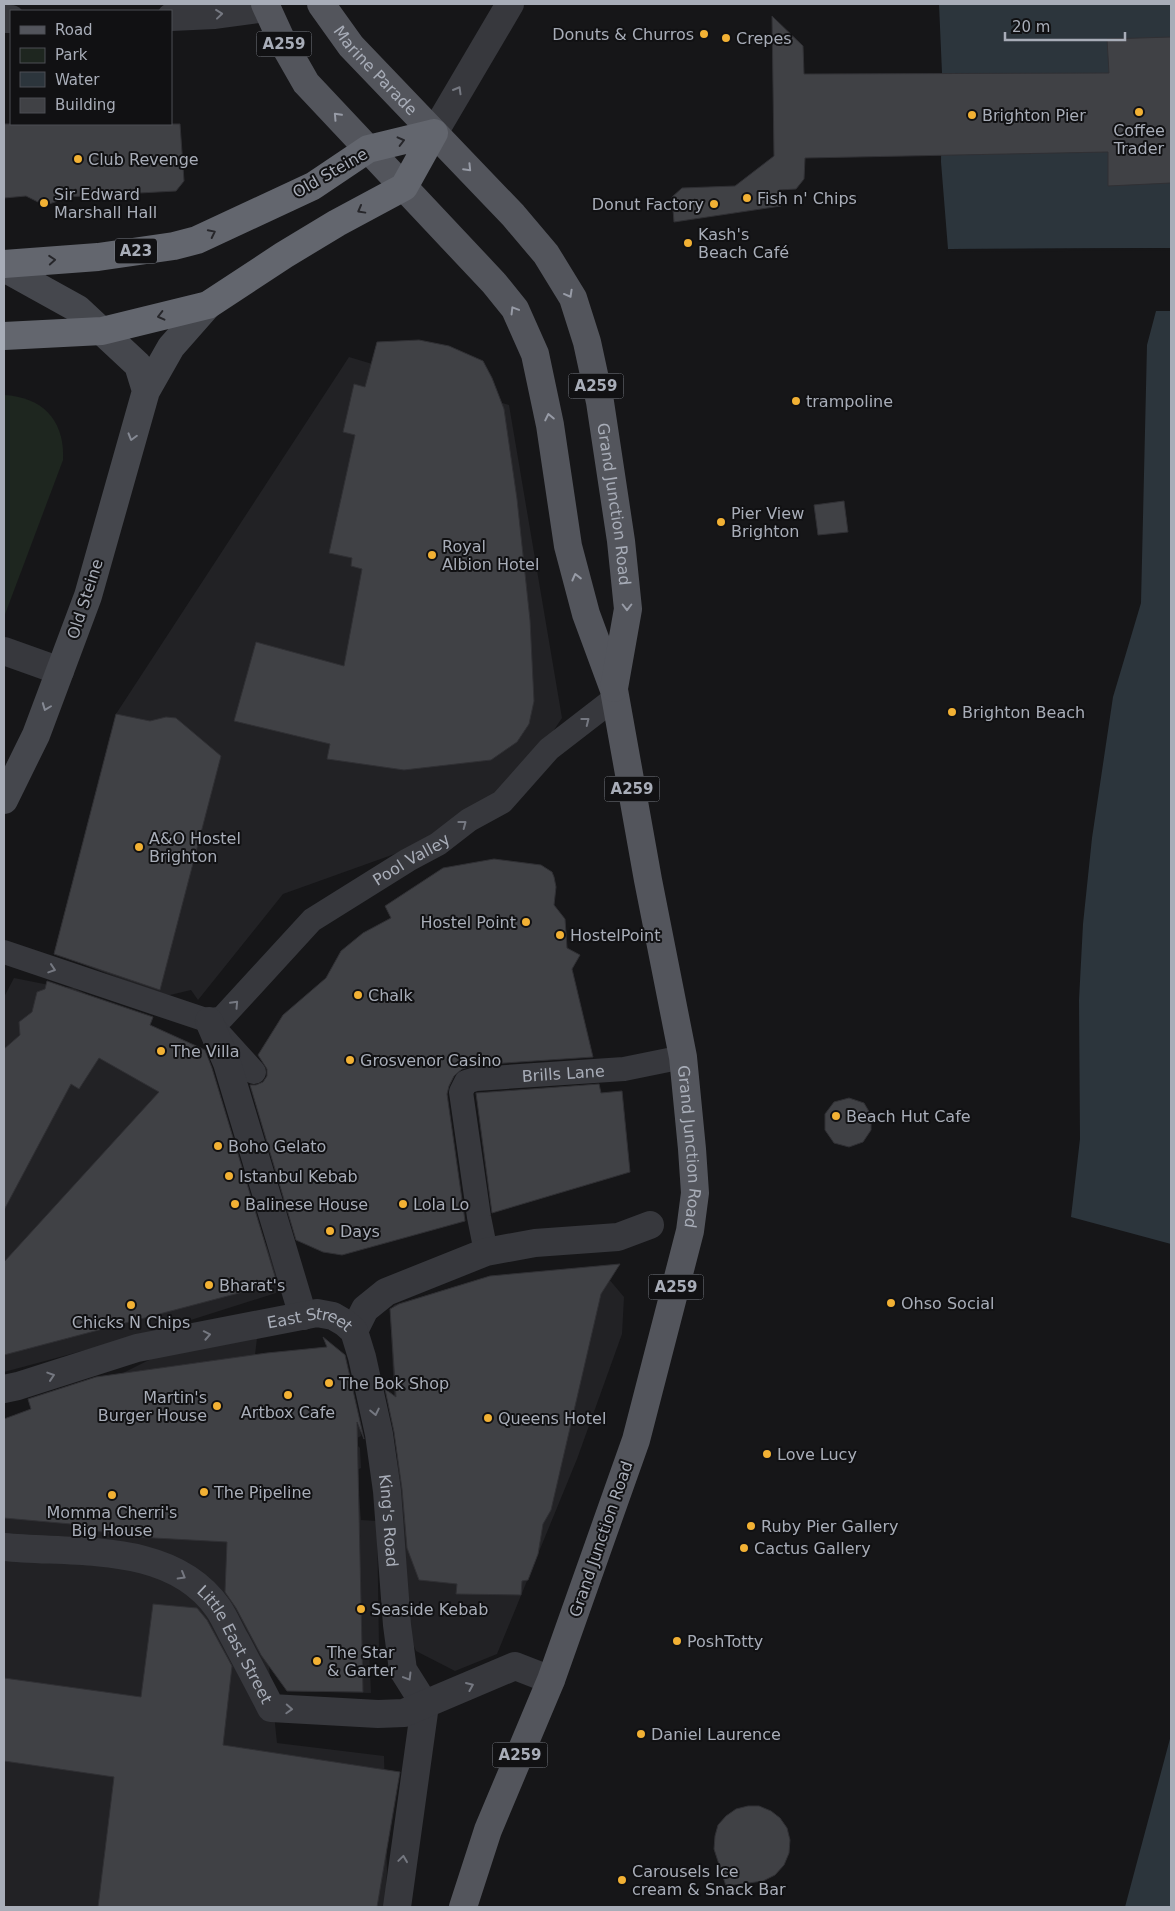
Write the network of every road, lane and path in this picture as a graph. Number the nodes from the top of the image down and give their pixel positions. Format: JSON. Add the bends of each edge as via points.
{"nodes":[{"id":1,"x":321,"y":4,"type":"edge"},
{"id":2,"x":510,"y":4,"type":"edge"},
{"id":3,"x":265,"y":6,"type":"edge"},
{"id":4,"x":172,"y":16,"type":"edge"},
{"id":5,"x":434,"y":133,"type":"junction"},
{"id":6,"x":368,"y":149,"type":"junction"},
{"id":7,"x":404,"y":187,"type":"junction"},
{"id":8,"x":4,"y":264,"type":"edge"},
{"id":9,"x":4,"y":268,"type":"edge"},
{"id":10,"x":208,"y":305,"type":"junction"},
{"id":11,"x":102,"y":331,"type":"junction"},
{"id":12,"x":4,"y":336,"type":"edge"},
{"id":13,"x":146,"y":390,"type":"junction"},
{"id":14,"x":4,"y":650,"type":"edge"},
{"id":15,"x":60,"y":672,"type":"junction"},
{"id":16,"x":615,"y":694,"type":"junction"},
{"id":17,"x":4,"y":800,"type":"edge"},
{"id":18,"x":4,"y":955,"type":"edge"},
{"id":19,"x":209,"y":1021,"type":"junction"},
{"id":20,"x":683,"y":1057,"type":"junction"},
{"id":21,"x":254,"y":1072,"type":"dead end"},
{"id":22,"x":650,"y":1225,"type":"dead end"},
{"id":23,"x":486,"y":1252,"type":"junction"},
{"id":24,"x":303,"y":1316,"type":"junction"},
{"id":25,"x":354,"y":1331,"type":"junction"},
{"id":26,"x":4,"y":1389,"type":"edge"},
{"id":27,"x":4,"y":1547,"type":"edge"},
{"id":28,"x":551,"y":1680,"type":"junction"},
{"id":29,"x":425,"y":1705,"type":"junction"},
{"id":30,"x":397,"y":1907,"type":"edge"},
{"id":31,"x":463,"y":1907,"type":"edge"}],
"edges":[{"from":1,"to":5,"type":"main road","name":"Marine Parade","number":"A259","via":[[351,46]]},
{"from":5,"to":2,"type":"street","one_way":true},
{"from":4,"to":3,"type":"street","one_way":true,"via":[[215,14]]},
{"from":6,"to":3,"type":"main road","number":"A259","one_way":true,"via":[[306,83]]},
{"from":6,"to":5,"type":"highway","name":"Old Steine","number":"A23","one_way":true},
{"from":5,"to":7,"type":"highway"},
{"from":5,"to":16,"type":"main road","name":"Grand Junction Road","number":"A259","one_way":true,"via":[[514,215],[546,254],[573,298],[600,402],[621,541],[628,609]]},
{"from":6,"to":7,"type":"main road","number":"A259"},
{"from":8,"to":6,"type":"highway","name":"Old Steine","number":"A23","one_way":true,"via":[[98,257],[197,240],[313,186]]},
{"from":7,"to":10,"type":"highway","name":"Old Steine","one_way":true,"via":[[299,246]]},
{"from":16,"to":7,"type":"main road","name":"Grand Junction Road","number":"A259","one_way":true,"via":[[586,614],[568,546],[536,354],[515,309]]},
{"from":9,"to":11,"type":"main road","via":[[78,309]]},
{"from":10,"to":11,"type":"highway","name":"Old Steine","one_way":true},
{"from":10,"to":13,"type":"main road","name":"Old Steine","via":[[171,347]]},
{"from":11,"to":12,"type":"highway","name":"Old Steine"},
{"from":11,"to":13,"type":"main road","via":[[138,365]]},
{"from":13,"to":15,"type":"main road","name":"Old Steine","one_way":true,"via":[[88,596]]},
{"from":14,"to":15,"type":"street"},
{"from":15,"to":17,"type":"main road","name":"Old Steine","one_way":true,"via":[[36,734]]},
{"from":19,"to":16,"type":"lane","name":"Pool Valley","one_way":true,"via":[[222,1018],[312,920],[502,802],[549,749]]},
{"from":16,"to":20,"type":"main road","name":"Grand Junction Road","number":"A259"},
{"from":18,"to":19,"type":"lane","one_way":true},
{"from":19,"to":21,"type":"lane"},
{"from":19,"to":24,"type":"street","via":[[230,1072]]},
{"from":20,"to":23,"type":"lane","name":"Brills Lane","via":[[624,1069],[466,1082],[461,1092]]},
{"from":20,"to":28,"type":"main road","name":"Grand Junction Road","number":"A259","via":[[695,1193],[690,1231],[636,1440]]},
{"from":22,"to":23,"type":"street","name":"East Street","via":[[618,1237],[535,1243]]},
{"from":23,"to":25,"type":"street","name":"East Street","via":[[386,1292],[365,1309]]},
{"from":24,"to":25,"type":"street","name":"East Street","via":[[317,1313],[333,1316]]},
{"from":26,"to":24,"type":"street","name":"East Street","one_way":true,"via":[[137,1348]]},
{"from":25,"to":29,"type":"street","name":"King's Road","one_way":true,"via":[[379,1434],[403,1670]]},
{"from":27,"to":29,"type":"street","name":"Little East Street","one_way":true,"via":[[137,1558],[162,1565],[186,1577],[219,1609],[272,1708],[378,1714],[404,1713]]},
{"from":29,"to":28,"type":"street","one_way":true,"via":[[515,1666]]},
{"from":28,"to":31,"type":"main road","number":"A259","via":[[488,1830]]},
{"from":30,"to":29,"type":"street","one_way":true}]}
